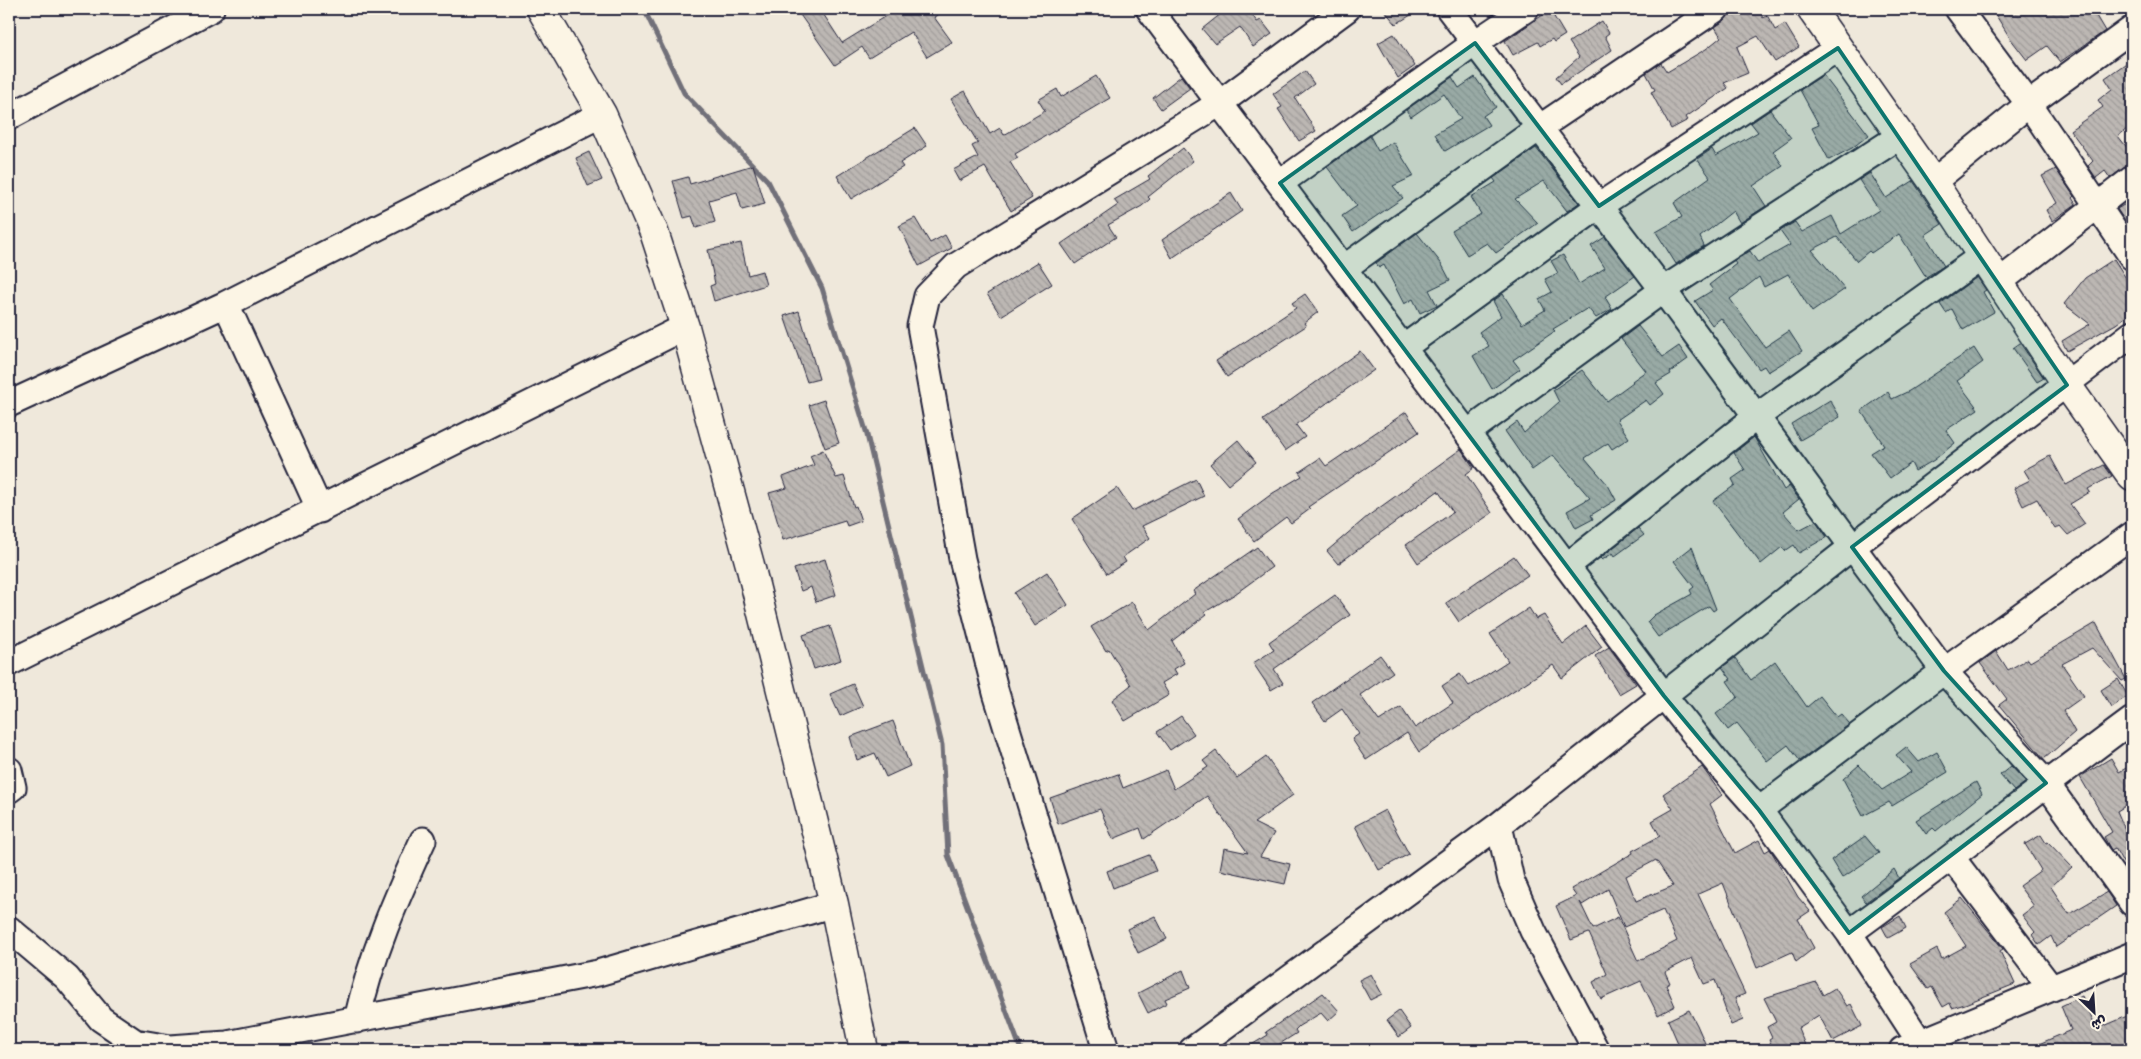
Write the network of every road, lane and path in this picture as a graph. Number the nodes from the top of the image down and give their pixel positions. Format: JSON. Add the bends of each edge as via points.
{"nodes":[{"id":1,"x":211,"y":9,"type":"edge"},
{"id":2,"x":541,"y":9,"type":"edge"},
{"id":3,"x":1149,"y":9,"type":"edge"},
{"id":4,"x":1347,"y":9,"type":"edge"},
{"id":5,"x":1449,"y":9,"type":"edge"},
{"id":6,"x":1526,"y":9,"type":"edge"},
{"id":7,"x":1716,"y":9,"type":"edge"},
{"id":8,"x":1811,"y":9,"type":"edge"},
{"id":9,"x":1958,"y":9,"type":"edge"},
{"id":10,"x":2132,"y":29,"type":"edge"},
{"id":11,"x":1475,"y":43,"type":"junction"},
{"id":12,"x":1838,"y":48,"type":"junction"},
{"id":13,"x":1220,"y":103,"type":"junction"},
{"id":14,"x":2028,"y":104,"type":"junction"},
{"id":15,"x":12,"y":108,"type":"edge"},
{"id":16,"x":602,"y":114,"type":"junction"},
{"id":17,"x":1539,"y":128,"type":"junction"},
{"id":18,"x":1900,"y":136,"type":"junction"},
{"id":19,"x":2132,"y":178,"type":"edge"},
{"id":20,"x":1933,"y":182,"type":"junction"},
{"id":21,"x":1280,"y":183,"type":"junction"},
{"id":22,"x":2096,"y":205,"type":"junction"},
{"id":23,"x":1599,"y":206,"type":"junction"},
{"id":24,"x":1982,"y":256,"type":"junction"},
{"id":25,"x":2132,"y":257,"type":"edge"},
{"id":26,"x":1344,"y":268,"type":"junction"},
{"id":27,"x":1999,"y":282,"type":"junction"},
{"id":28,"x":1663,"y":290,"type":"junction"},
{"id":29,"x":226,"y":304,"type":"junction"},
{"id":30,"x":685,"y":327,"type":"junction"},
{"id":31,"x":2132,"y":334,"type":"edge"},
{"id":32,"x":1403,"y":348,"type":"junction"},
{"id":33,"x":2067,"y":385,"type":"junction"},
{"id":34,"x":9,"y":404,"type":"edge"},
{"id":35,"x":1756,"y":417,"type":"junction"},
{"id":36,"x":1468,"y":433,"type":"junction"},
{"id":37,"x":2132,"y":477,"type":"edge"},
{"id":38,"x":320,"y":510,"type":"junction"},
{"id":39,"x":2132,"y":535,"type":"edge"},
{"id":40,"x":1852,"y":547,"type":"junction"},
{"id":41,"x":1567,"y":566,"type":"junction"},
{"id":42,"x":9,"y":663,"type":"edge"},
{"id":43,"x":1944,"y":671,"type":"junction"},
{"id":44,"x":1664,"y":696,"type":"junction"},
{"id":45,"x":2132,"y":720,"type":"edge"},
{"id":46,"x":9,"y":770,"type":"edge"},
{"id":47,"x":2046,"y":783,"type":"junction"},
{"id":48,"x":9,"y":790,"type":"edge"},
{"id":49,"x":1759,"y":810,"type":"junction"},
{"id":50,"x":1499,"y":825,"type":"junction"},
{"id":51,"x":424,"y":840,"type":"dead end"},
{"id":52,"x":1952,"y":858,"type":"junction"},
{"id":53,"x":2130,"y":898,"type":"edge"},
{"id":54,"x":834,"y":904,"type":"junction"},
{"id":55,"x":9,"y":930,"type":"edge"},
{"id":56,"x":1849,"y":933,"type":"junction"},
{"id":57,"x":2132,"y":956,"type":"edge"},
{"id":58,"x":2051,"y":988,"type":"junction"},
{"id":59,"x":357,"y":1020,"type":"junction"},
{"id":60,"x":1916,"y":1048,"type":"edge"},
{"id":61,"x":864,"y":1050,"type":"edge"},
{"id":62,"x":1106,"y":1050,"type":"edge"},
{"id":63,"x":1192,"y":1050,"type":"edge"},
{"id":64,"x":1596,"y":1050,"type":"edge"}],
"edges":[{"from":1,"to":15,"type":"street"},
{"from":2,"to":16,"type":"main road"},
{"from":3,"to":13,"type":"street"},
{"from":4,"to":13,"type":"street"},
{"from":5,"to":11,"type":"street"},
{"from":6,"to":11,"type":"street"},
{"from":7,"to":17,"type":"street"},
{"from":8,"to":12,"type":"main road"},
{"from":9,"to":14,"type":"street"},
{"from":10,"to":14,"type":"street"},
{"from":11,"to":17,"type":"street"},
{"from":11,"to":21,"type":"street"},
{"from":12,"to":18,"type":"main road"},
{"from":12,"to":23,"type":"street"},
{"from":13,"to":21,"type":"street"},
{"from":13,"to":62,"type":"street","via":[[956,266],[928,296],[920,326],[962,559],[996,693]]},
{"from":14,"to":20,"type":"street"},
{"from":14,"to":22,"type":"street"},
{"from":16,"to":29,"type":"street"},
{"from":16,"to":30,"type":"main road","via":[[654,232]]},
{"from":17,"to":23,"type":"street"},
{"from":17,"to":26,"type":"street"},
{"from":18,"to":20,"type":"main road"},
{"from":18,"to":28,"type":"street"},
{"from":19,"to":22,"type":"street"},
{"from":20,"to":24,"type":"main road"},
{"from":21,"to":26,"type":"street"},
{"from":22,"to":25,"type":"street"},
{"from":22,"to":27,"type":"street"},
{"from":23,"to":28,"type":"street"},
{"from":23,"to":32,"type":"street"},
{"from":24,"to":27,"type":"main road"},
{"from":24,"to":35,"type":"street"},
{"from":26,"to":32,"type":"street"},
{"from":27,"to":33,"type":"main road"},
{"from":28,"to":35,"type":"street"},
{"from":28,"to":36,"type":"street"},
{"from":29,"to":34,"type":"street"},
{"from":29,"to":38,"type":"street"},
{"from":30,"to":38,"type":"street"},
{"from":30,"to":54,"type":"main road","via":[[750,565]]},
{"from":31,"to":33,"type":"street"},
{"from":32,"to":36,"type":"street"},
{"from":33,"to":37,"type":"main road"},
{"from":33,"to":40,"type":"street"},
{"from":35,"to":40,"type":"street"},
{"from":35,"to":41,"type":"street"},
{"from":36,"to":41,"type":"street"},
{"from":38,"to":42,"type":"street"},
{"from":39,"to":43,"type":"street"},
{"from":40,"to":43,"type":"street"},
{"from":40,"to":44,"type":"street"},
{"from":41,"to":44,"type":"street"},
{"from":43,"to":47,"type":"street"},
{"from":43,"to":49,"type":"street"},
{"from":44,"to":49,"type":"street"},
{"from":44,"to":50,"type":"street"},
{"from":45,"to":47,"type":"street"},
{"from":46,"to":48,"type":"street","via":[[13,787]]},
{"from":47,"to":52,"type":"street"},
{"from":47,"to":53,"type":"street"},
{"from":49,"to":56,"type":"street"},
{"from":50,"to":63,"type":"street"},
{"from":50,"to":64,"type":"street","via":[[1511,880],[1533,932]]},
{"from":51,"to":59,"type":"street","via":[[402,885],[367,976]]},
{"from":52,"to":56,"type":"street"},
{"from":52,"to":58,"type":"street"},
{"from":54,"to":59,"type":"street","via":[[598,973]]},
{"from":54,"to":61,"type":"main road"},
{"from":55,"to":59,"type":"street","via":[[66,978],[101,1019],[135,1042],[170,1048],[227,1044]]},
{"from":56,"to":60,"type":"street"},
{"from":57,"to":58,"type":"street"},
{"from":58,"to":60,"type":"street"}]}
